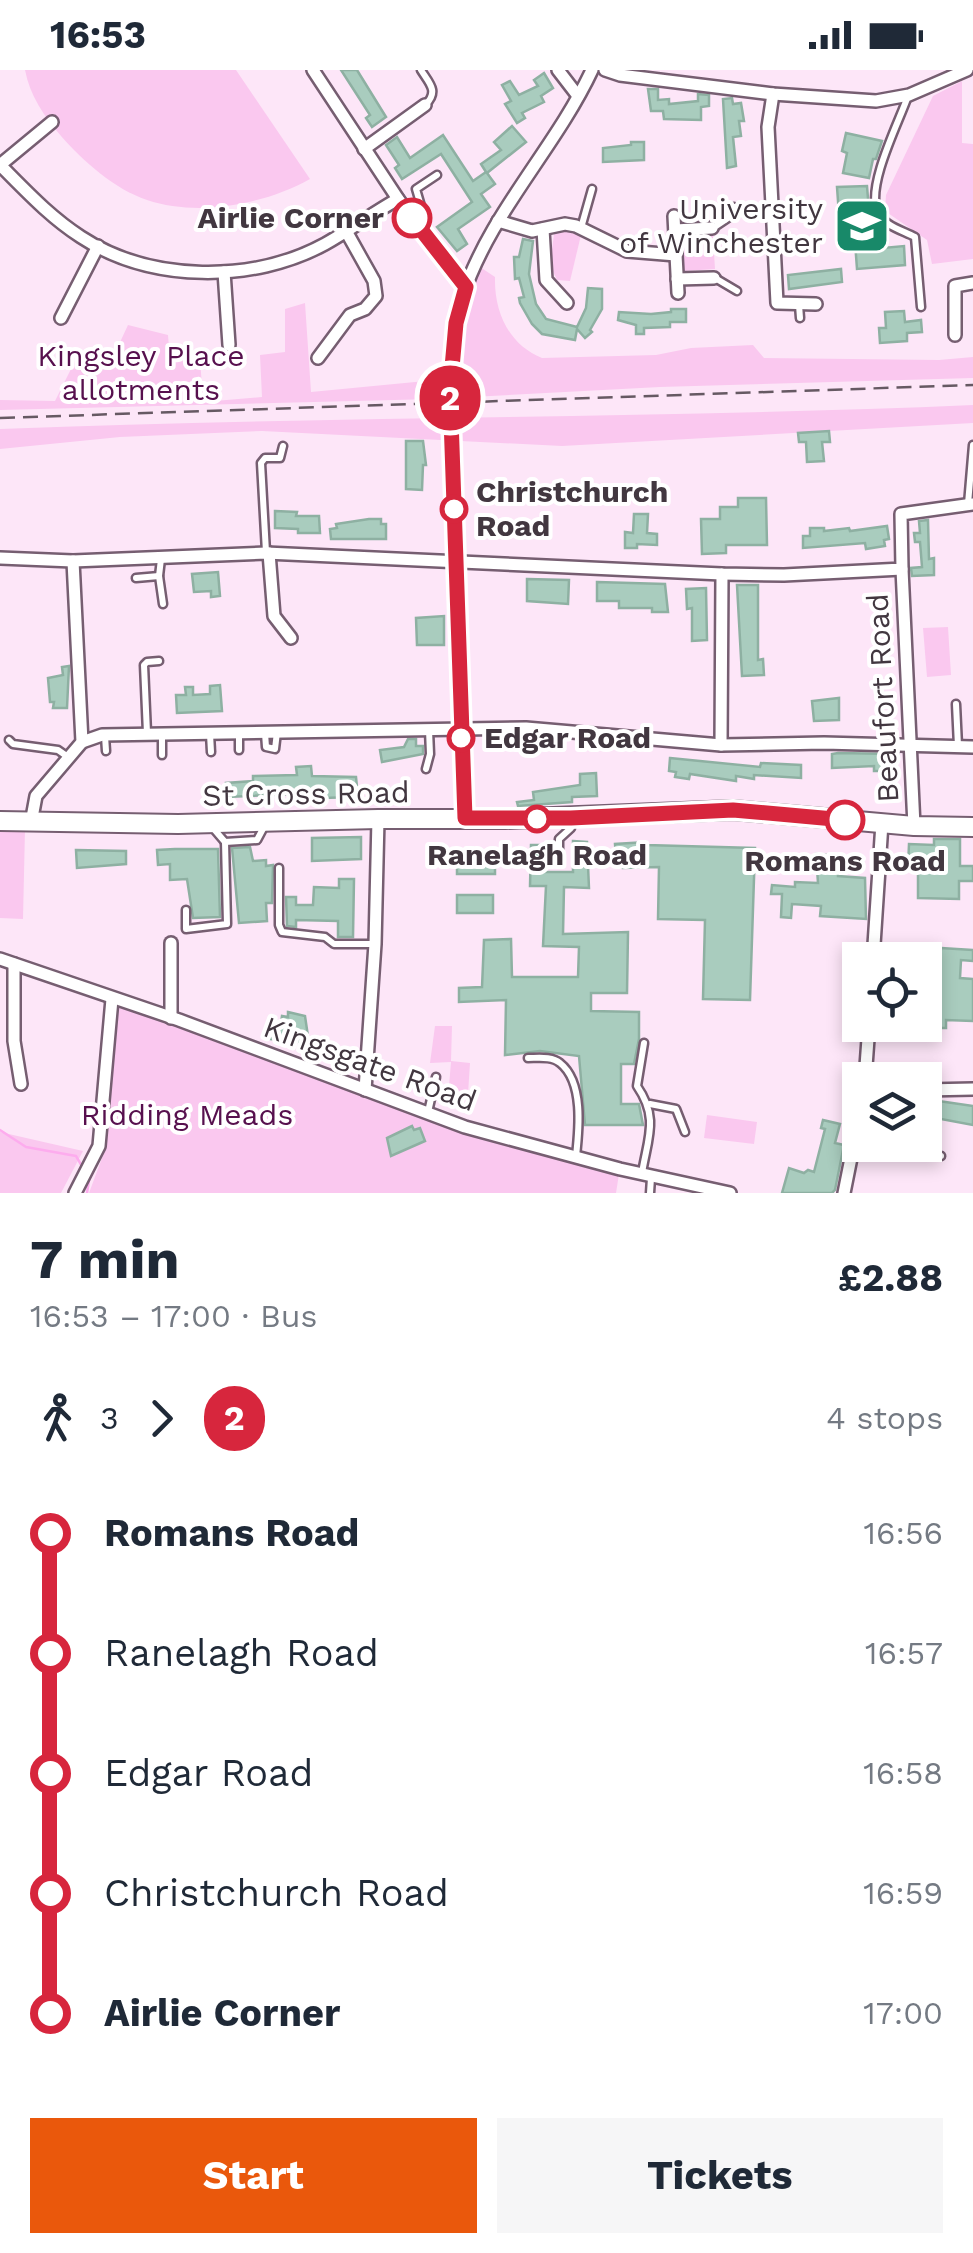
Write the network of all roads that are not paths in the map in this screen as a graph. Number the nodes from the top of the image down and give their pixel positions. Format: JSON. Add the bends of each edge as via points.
{"nodes":[{"id":1,"x":313,"y":70,"type":"edge"},
{"id":2,"x":420,"y":70,"type":"edge"},
{"id":3,"x":558,"y":70,"type":"edge"},
{"id":4,"x":592,"y":70,"type":"edge"},
{"id":5,"x":605,"y":70,"type":"edge"},
{"id":6,"x":968,"y":70,"type":"edge"},
{"id":7,"x":691,"y":76,"type":"edge"},
{"id":8,"x":773,"y":94,"type":"junction"},
{"id":9,"x":908,"y":94,"type":"junction"},
{"id":10,"x":578,"y":96,"type":"junction"},
{"id":11,"x":425,"y":105,"type":"joint"},
{"id":12,"x":52,"y":122,"type":"dead end"},
{"id":13,"x":364,"y":149,"type":"junction"},
{"id":14,"x":0,"y":165,"type":"edge"},
{"id":15,"x":437,"y":174,"type":"dead end"},
{"id":16,"x":592,"y":189,"type":"dead end"},
{"id":17,"x":398,"y":199,"type":"junction"},
{"id":18,"x":734,"y":207,"type":"dead end"},
{"id":19,"x":410,"y":216,"type":"junction"},
{"id":20,"x":498,"y":220,"type":"junction"},
{"id":21,"x":712,"y":228,"type":"joint"},
{"id":22,"x":543,"y":229,"type":"junction"},
{"id":23,"x":581,"y":229,"type":"junction"},
{"id":24,"x":346,"y":231,"type":"junction"},
{"id":25,"x":98,"y":246,"type":"junction"},
{"id":26,"x":676,"y":255,"type":"junction"},
{"id":27,"x":224,"y":272,"type":"junction"},
{"id":28,"x":714,"y":278,"type":"joint"},
{"id":29,"x":677,"y":279,"type":"junction"},
{"id":30,"x":973,"y":283,"type":"edge"},
{"id":31,"x":466,"y":287,"type":"junction"},
{"id":32,"x":736,"y":292,"type":"dead end"},
{"id":33,"x":678,"y":294,"type":"dead end"},
{"id":34,"x":567,"y":303,"type":"dead end"},
{"id":35,"x":799,"y":303,"type":"junction"},
{"id":36,"x":816,"y":304,"type":"dead end"},
{"id":37,"x":921,"y":306,"type":"dead end"},
{"id":38,"x":61,"y":318,"type":"dead end"},
{"id":39,"x":800,"y":318,"type":"dead end"},
{"id":40,"x":956,"y":335,"type":"dead end"},
{"id":41,"x":229,"y":344,"type":"dead end"},
{"id":42,"x":318,"y":358,"type":"dead end"},
{"id":43,"x":450,"y":390,"type":"tunnel mouth"},
{"id":44,"x":451,"y":421,"type":"tunnel mouth"},
{"id":45,"x":973,"y":445,"type":"edge"},
{"id":46,"x":283,"y":446,"type":"dead end"},
{"id":47,"x":971,"y":504,"type":"edge"},
{"id":48,"x":268,"y":553,"type":"junction"},
{"id":49,"x":161,"y":557,"type":"junction"},
{"id":50,"x":0,"y":558,"type":"edge"},
{"id":51,"x":73,"y":561,"type":"junction"},
{"id":52,"x":456,"y":563,"type":"junction"},
{"id":53,"x":902,"y":569,"type":"junction"},
{"id":54,"x":722,"y":574,"type":"junction"},
{"id":55,"x":159,"y":576,"type":"junction"},
{"id":56,"x":136,"y":578,"type":"dead end"},
{"id":57,"x":162,"y":604,"type":"dead end"},
{"id":58,"x":291,"y":638,"type":"dead end"},
{"id":59,"x":160,"y":661,"type":"dead end"},
{"id":60,"x":956,"y":704,"type":"dead end"},
{"id":61,"x":461,"y":728,"type":"junction"},
{"id":62,"x":429,"y":729,"type":"junction"},
{"id":63,"x":238,"y":732,"type":"junction"},
{"id":64,"x":210,"y":733,"type":"junction"},
{"id":65,"x":153,"y":734,"type":"junction"},
{"id":66,"x":105,"y":735,"type":"junction"},
{"id":67,"x":9,"y":740,"type":"dead end"},
{"id":68,"x":82,"y":742,"type":"junction"},
{"id":69,"x":720,"y":745,"type":"junction"},
{"id":70,"x":912,"y":746,"type":"junction"},
{"id":71,"x":958,"y":747,"type":"junction"},
{"id":72,"x":973,"y":747,"type":"edge"},
{"id":73,"x":150,"y":748,"type":"dead end"},
{"id":74,"x":239,"y":750,"type":"dead end"},
{"id":75,"x":106,"y":751,"type":"dead end"},
{"id":76,"x":211,"y":752,"type":"dead end"},
{"id":77,"x":162,"y":755,"type":"dead end"},
{"id":78,"x":68,"y":757,"type":"junction"},
{"id":79,"x":426,"y":769,"type":"dead end"},
{"id":80,"x":378,"y":818,"type":"junction"},
{"id":81,"x":465,"y":818,"type":"junction"},
{"id":82,"x":571,"y":818,"type":"junction"},
{"id":83,"x":0,"y":822,"type":"edge"},
{"id":84,"x":267,"y":822,"type":"junction"},
{"id":85,"x":30,"y":823,"type":"junction"},
{"id":86,"x":210,"y":823,"type":"junction"},
{"id":87,"x":882,"y":823,"type":"junction"},
{"id":88,"x":914,"y":826,"type":"junction"},
{"id":89,"x":973,"y":827,"type":"edge"},
{"id":90,"x":225,"y":842,"type":"junction"},
{"id":91,"x":560,"y":850,"type":"dead end"},
{"id":92,"x":279,"y":868,"type":"dead end"},
{"id":93,"x":186,"y":910,"type":"dead end"},
{"id":94,"x":874,"y":942,"type":"edge"},
{"id":95,"x":171,"y":943,"type":"dead end"},
{"id":96,"x":375,"y":944,"type":"junction"},
{"id":97,"x":0,"y":959,"type":"edge"},
{"id":98,"x":14,"y":964,"type":"junction"},
{"id":99,"x":112,"y":999,"type":"junction"},
{"id":100,"x":171,"y":1018,"type":"junction"},
{"id":101,"x":644,"y":1043,"type":"dead end"},
{"id":102,"x":528,"y":1058,"type":"dead end"},
{"id":103,"x":436,"y":1077,"type":"dead end"},
{"id":104,"x":22,"y":1084,"type":"dead end"},
{"id":105,"x":365,"y":1090,"type":"junction"},
{"id":106,"x":942,"y":1090,"type":"edge"},
{"id":107,"x":973,"y":1090,"type":"edge"},
{"id":108,"x":650,"y":1104,"type":"junction"},
{"id":109,"x":428,"y":1113,"type":"junction"},
{"id":110,"x":686,"y":1132,"type":"dead end"},
{"id":111,"x":576,"y":1156,"type":"junction"},
{"id":112,"x":849,"y":1162,"type":"edge"},
{"id":113,"x":646,"y":1176,"type":"junction"},
{"id":114,"x":75,"y":1193,"type":"edge"},
{"id":115,"x":650,"y":1193,"type":"edge"},
{"id":116,"x":730,"y":1193,"type":"edge"},
{"id":117,"x":844,"y":1193,"type":"edge"}],
"edges":[{"from":1,"to":13,"type":"street"},
{"from":2,"to":11,"type":"lane","via":[[434,90]]},
{"from":3,"to":10,"type":"street"},
{"from":4,"to":10,"type":"street"},
{"from":5,"to":7,"type":"street"},
{"from":6,"to":9,"type":"street"},
{"from":7,"to":8,"type":"street"},
{"from":8,"to":9,"type":"street","via":[[876,101]]},
{"from":8,"to":35,"type":"street","via":[[768,128],[777,302]]},
{"from":9,"to":37,"type":"lane","via":[[874,188],[877,212],[915,237]]},
{"from":10,"to":20,"type":"street"},
{"from":11,"to":13,"type":"street"},
{"from":12,"to":14,"type":"street"},
{"from":13,"to":17,"type":"street"},
{"from":14,"to":25,"type":"street","via":[[48,214]]},
{"from":15,"to":19,"type":"lane","via":[[416,189],[421,206]]},
{"from":16,"to":23,"type":"lane"},
{"from":17,"to":19,"type":"street"},
{"from":17,"to":24,"type":"street"},
{"from":18,"to":21,"type":"lane"},
{"from":19,"to":31,"type":"street"},
{"from":20,"to":22,"type":"street"},
{"from":20,"to":31,"type":"street"},
{"from":21,"to":26,"type":"street","via":[[674,223]]},
{"from":22,"to":23,"type":"street"},
{"from":22,"to":34,"type":"street","via":[[546,280]]},
{"from":23,"to":26,"type":"street","via":[[628,251]]},
{"from":24,"to":27,"type":"street","via":[[272,266]]},
{"from":24,"to":42,"type":"street","via":[[376,296],[350,315]]},
{"from":25,"to":27,"type":"street","via":[[152,267]]},
{"from":25,"to":38,"type":"street"},
{"from":26,"to":29,"type":"street"},
{"from":27,"to":41,"type":"street"},
{"from":28,"to":29,"type":"street"},
{"from":28,"to":32,"type":"lane"},
{"from":29,"to":33,"type":"street"},
{"from":30,"to":40,"type":"street","via":[[955,286]]},
{"from":31,"to":43,"type":"street"},
{"from":35,"to":36,"type":"street"},
{"from":35,"to":39,"type":"lane"},
{"from":44,"to":52,"type":"street"},
{"from":45,"to":47,"type":"lane"},
{"from":46,"to":48,"type":"lane","via":[[282,456],[261,463]]},
{"from":47,"to":53,"type":"street","via":[[901,514]]},
{"from":48,"to":49,"type":"street"},
{"from":48,"to":52,"type":"street"},
{"from":48,"to":58,"type":"street","via":[[274,616]]},
{"from":49,"to":51,"type":"street"},
{"from":49,"to":55,"type":"lane"},
{"from":50,"to":51,"type":"street"},
{"from":51,"to":68,"type":"street"},
{"from":52,"to":54,"type":"street"},
{"from":52,"to":61,"type":"street"},
{"from":53,"to":54,"type":"street"},
{"from":53,"to":70,"type":"street","name":"Beaufort Road"},
{"from":54,"to":69,"type":"street"},
{"from":55,"to":56,"type":"lane"},
{"from":55,"to":57,"type":"lane"},
{"from":59,"to":65,"type":"lane","via":[[144,665]]},
{"from":60,"to":71,"type":"lane"},
{"from":61,"to":62,"type":"street"},
{"from":61,"to":69,"type":"street"},
{"from":61,"to":81,"type":"street"},
{"from":62,"to":63,"type":"street"},
{"from":62,"to":79,"type":"lane"},
{"from":63,"to":64,"type":"street"},
{"from":63,"to":74,"type":"lane"},
{"from":64,"to":65,"type":"street"},
{"from":64,"to":76,"type":"lane"},
{"from":65,"to":66,"type":"street"},
{"from":65,"to":73,"type":"lane"},
{"from":65,"to":77,"type":"lane"},
{"from":66,"to":68,"type":"street"},
{"from":66,"to":75,"type":"lane"},
{"from":67,"to":78,"type":"lane"},
{"from":68,"to":78,"type":"street"},
{"from":69,"to":70,"type":"street"},
{"from":70,"to":71,"type":"street"},
{"from":70,"to":88,"type":"street","name":"Beaufort Road"},
{"from":71,"to":72,"type":"street"},
{"from":78,"to":85,"type":"street","via":[[36,796]]},
{"from":80,"to":81,"type":"main road","name":"St Cross Road"},
{"from":80,"to":84,"type":"main road","name":"St Cross Road"},
{"from":80,"to":96,"type":"street"},
{"from":81,"to":82,"type":"main road","name":"St Cross Road"},
{"from":82,"to":87,"type":"main road","name":"St Cross Road","via":[[733,810]]},
{"from":82,"to":91,"type":"lane"},
{"from":83,"to":85,"type":"main road","name":"St Cross Road"},
{"from":84,"to":86,"type":"main road","name":"St Cross Road"},
{"from":84,"to":90,"type":"lane","via":[[257,840]]},
{"from":85,"to":86,"type":"main road","name":"St Cross Road"},
{"from":86,"to":90,"type":"lane"},
{"from":87,"to":88,"type":"main road","name":"St Cross Road"},
{"from":87,"to":94,"type":"street"},
{"from":88,"to":89,"type":"main road","name":"St Cross Road"},
{"from":90,"to":93,"type":"lane","via":[[227,924],[186,929]]},
{"from":92,"to":96,"type":"lane","via":[[282,932],[334,944]]},
{"from":95,"to":100,"type":"street"},
{"from":96,"to":105,"type":"street"},
{"from":97,"to":98,"type":"street","name":"Kingsgate Road"},
{"from":98,"to":99,"type":"street","name":"Kingsgate Road"},
{"from":98,"to":104,"type":"street","via":[[14,1041]]},
{"from":99,"to":100,"type":"street","name":"Kingsgate Road"},
{"from":99,"to":114,"type":"street","via":[[99,1146]]},
{"from":100,"to":105,"type":"street","name":"Kingsgate Road"},
{"from":101,"to":108,"type":"lane","via":[[637,1086]]},
{"from":102,"to":111,"type":"lane","via":[[559,1062],[572,1079]]},
{"from":103,"to":109,"type":"lane"},
{"from":105,"to":109,"type":"street","name":"Kingsgate Road"},
{"from":106,"to":107,"type":"street"},
{"from":108,"to":110,"type":"lane","via":[[676,1109]]},
{"from":108,"to":113,"type":"lane"},
{"from":109,"to":111,"type":"street","name":"Kingsgate Road"},
{"from":111,"to":113,"type":"street","name":"Kingsgate Road"},
{"from":112,"to":117,"type":"street"},
{"from":113,"to":115,"type":"lane"},
{"from":113,"to":116,"type":"street","name":"Kingsgate Road"}]}
